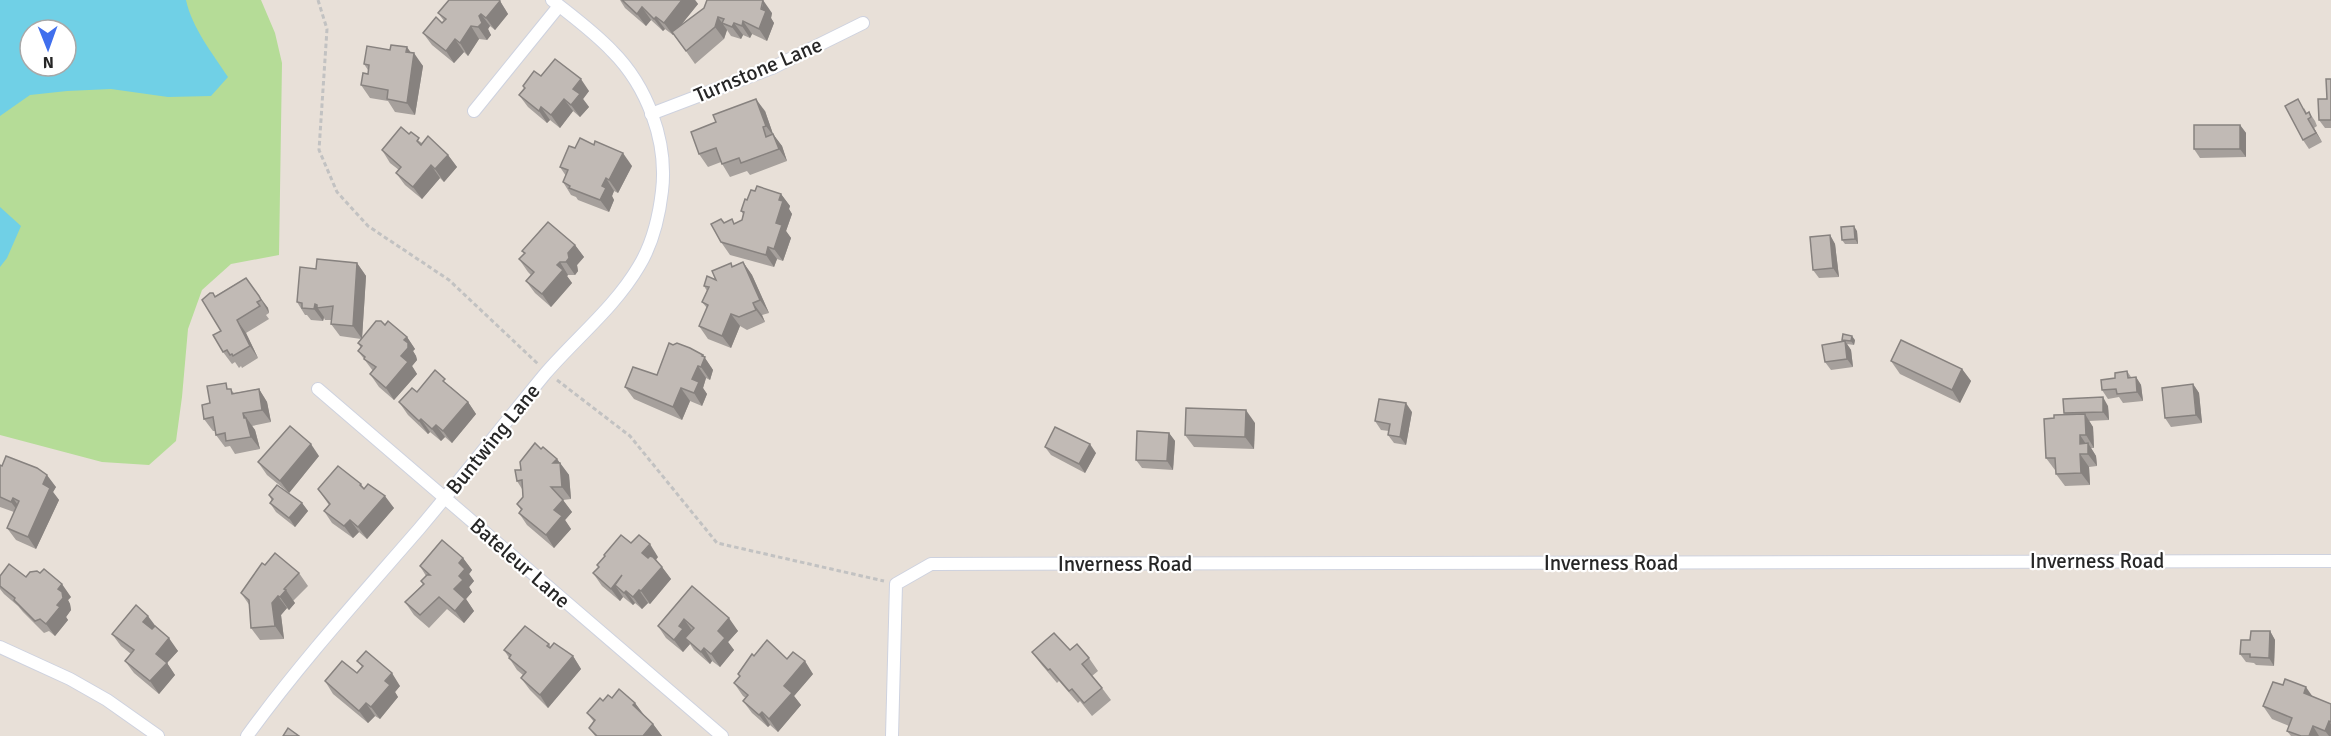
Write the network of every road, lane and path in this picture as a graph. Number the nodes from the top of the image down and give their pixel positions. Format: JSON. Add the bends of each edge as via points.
{"nodes":[{"id":1,"x":318,"y":0,"type":"edge"},
{"id":2,"x":555,"y":3,"type":"edge"},
{"id":3,"x":863,"y":22,"type":"dead end"},
{"id":4,"x":474,"y":111,"type":"dead end"},
{"id":5,"x":651,"y":114,"type":"junction"},
{"id":6,"x":547,"y":373,"type":"junction"},
{"id":7,"x":318,"y":389,"type":"dead end"},
{"id":8,"x":445,"y":498,"type":"junction"},
{"id":9,"x":2331,"y":561,"type":"edge"},
{"id":10,"x":896,"y":584,"type":"junction"},
{"id":11,"x":0,"y":646,"type":"edge"},
{"id":12,"x":158,"y":736,"type":"edge"},
{"id":13,"x":247,"y":736,"type":"edge"},
{"id":14,"x":722,"y":736,"type":"edge"},
{"id":15,"x":892,"y":736,"type":"edge"}],
"edges":[{"from":1,"to":6,"type":"path","via":[[327,29],[319,150],[337,192],[368,226],[449,280]]},
{"from":2,"to":4,"type":"street"},
{"from":2,"to":5,"type":"street","name":"Buntwing Lane","via":[[613,52],[641,90]]},
{"from":3,"to":5,"type":"street","name":"Turnstone Lane","via":[[772,69]]},
{"from":5,"to":6,"type":"street","name":"Buntwing Lane","via":[[662,160],[662,188],[651,241],[623,291]]},
{"from":6,"to":8,"type":"street","name":"Buntwing Lane"},
{"from":6,"to":10,"type":"path","via":[[630,436],[717,543]]},
{"from":7,"to":8,"type":"street","name":"Bateleur Lane"},
{"from":8,"to":13,"type":"street","name":"Buntwing Lane","via":[[278,693]]},
{"from":8,"to":14,"type":"street","name":"Bateleur Lane"},
{"from":9,"to":10,"type":"street","name":"Inverness Road","via":[[931,564]]},
{"from":10,"to":15,"type":"street"},
{"from":11,"to":12,"type":"street","via":[[107,699]]}]}
